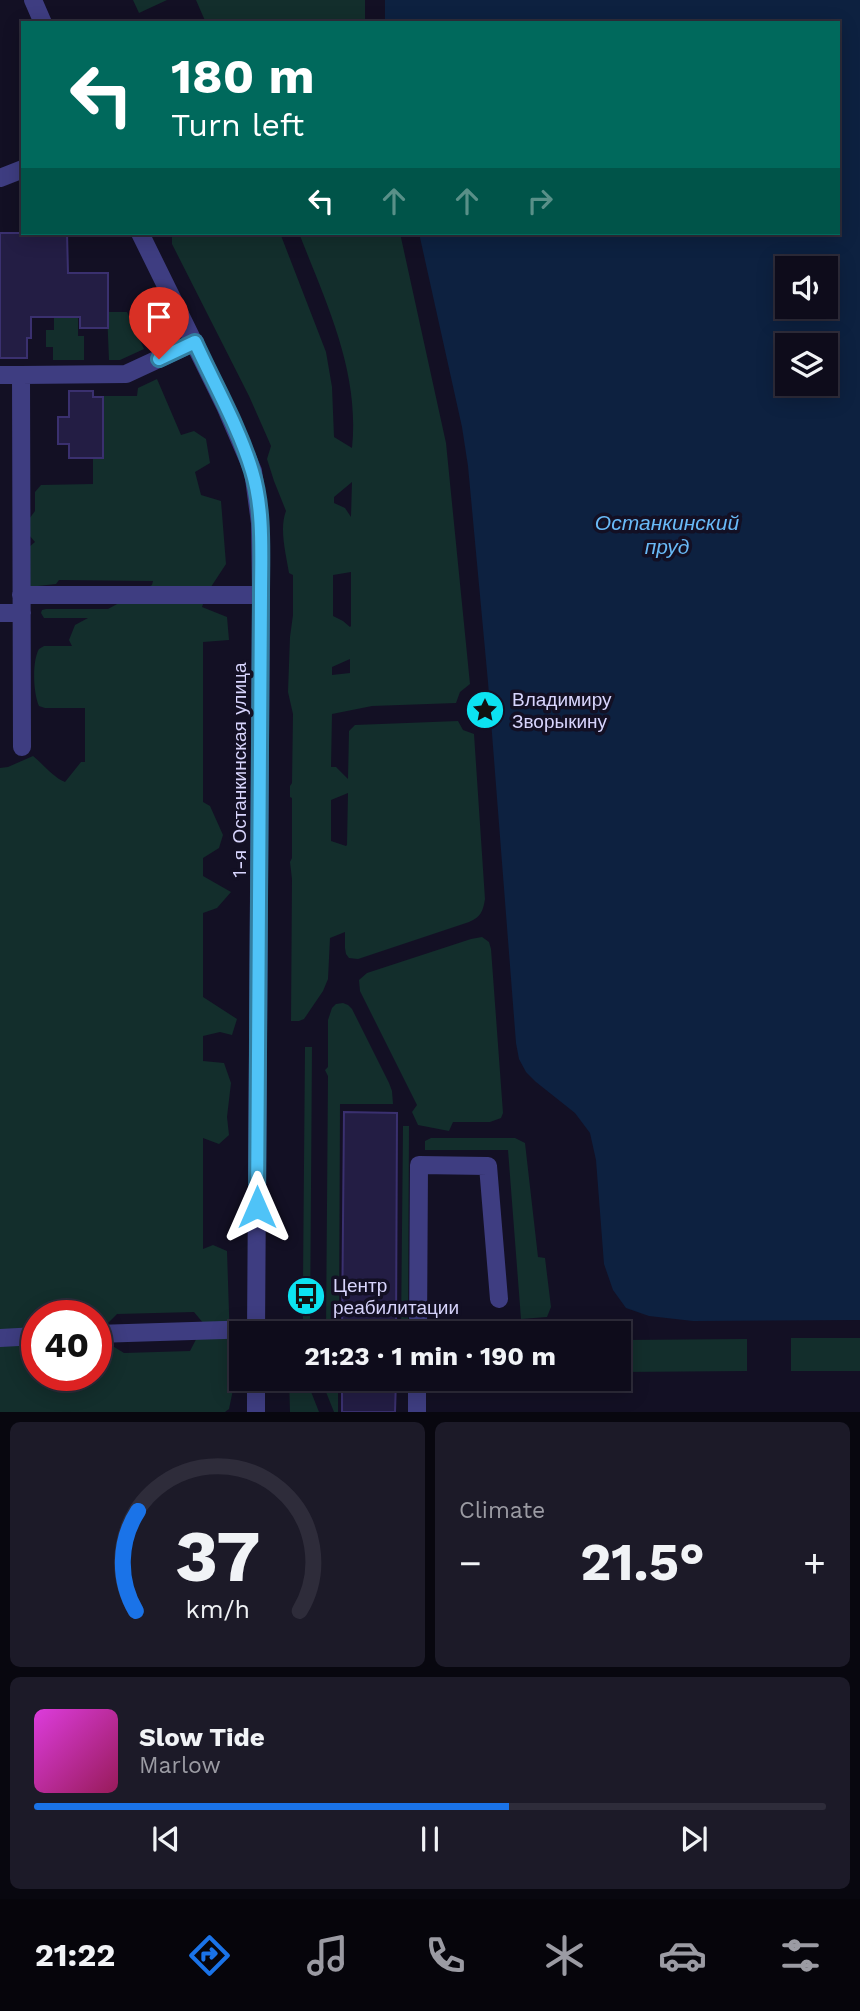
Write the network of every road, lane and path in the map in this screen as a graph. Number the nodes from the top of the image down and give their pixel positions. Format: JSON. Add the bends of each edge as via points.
{"nodes":[{"id":1,"x":33,"y":0,"type":"edge"},
{"id":2,"x":42,"y":21,"type":"edge"},
{"id":3,"x":21,"y":170,"type":"edge"},
{"id":4,"x":0,"y":178,"type":"edge"},
{"id":5,"x":141,"y":235,"type":"edge"},
{"id":6,"x":195,"y":342,"type":"junction"},
{"id":7,"x":0,"y":375,"type":"edge"},
{"id":8,"x":21,"y":375,"type":"junction"},
{"id":9,"x":261,"y":595,"type":"junction"},
{"id":10,"x":22,"y":604,"type":"junction"},
{"id":11,"x":0,"y":613,"type":"edge"},
{"id":12,"x":22,"y":747,"type":"dead end"},
{"id":13,"x":499,"y":1299,"type":"dead end"},
{"id":14,"x":256,"y":1321,"type":"edge"},
{"id":15,"x":418,"y":1321,"type":"edge"},
{"id":16,"x":229,"y":1332,"type":"edge"},
{"id":17,"x":112,"y":1334,"type":"edge"},
{"id":18,"x":21,"y":1337,"type":"edge"},
{"id":19,"x":0,"y":1338,"type":"edge"},
{"id":20,"x":256,"y":1391,"type":"edge"},
{"id":21,"x":417,"y":1391,"type":"edge"},
{"id":22,"x":256,"y":1412,"type":"edge"},
{"id":23,"x":417,"y":1412,"type":"edge"}],
"edges":[{"from":1,"to":2,"type":"street"},
{"from":3,"to":4,"type":"street"},
{"from":5,"to":6,"type":"street","name":"1-я Останкинская улица"},
{"from":6,"to":8,"type":"street","via":[[126,374]]},
{"from":6,"to":9,"type":"street","name":"1-я Останкинская улица","via":[[253,471],[260,523]]},
{"from":7,"to":8,"type":"street"},
{"from":8,"to":10,"type":"street"},
{"from":9,"to":10,"type":"street"},
{"from":9,"to":14,"type":"street","name":"1-я Останкинская улица"},
{"from":10,"to":11,"type":"street"},
{"from":10,"to":12,"type":"street"},
{"from":13,"to":15,"type":"street","via":[[488,1166],[419,1165]]},
{"from":16,"to":17,"type":"street"},
{"from":18,"to":19,"type":"street"},
{"from":20,"to":22,"type":"street"},
{"from":21,"to":23,"type":"street"}]}
